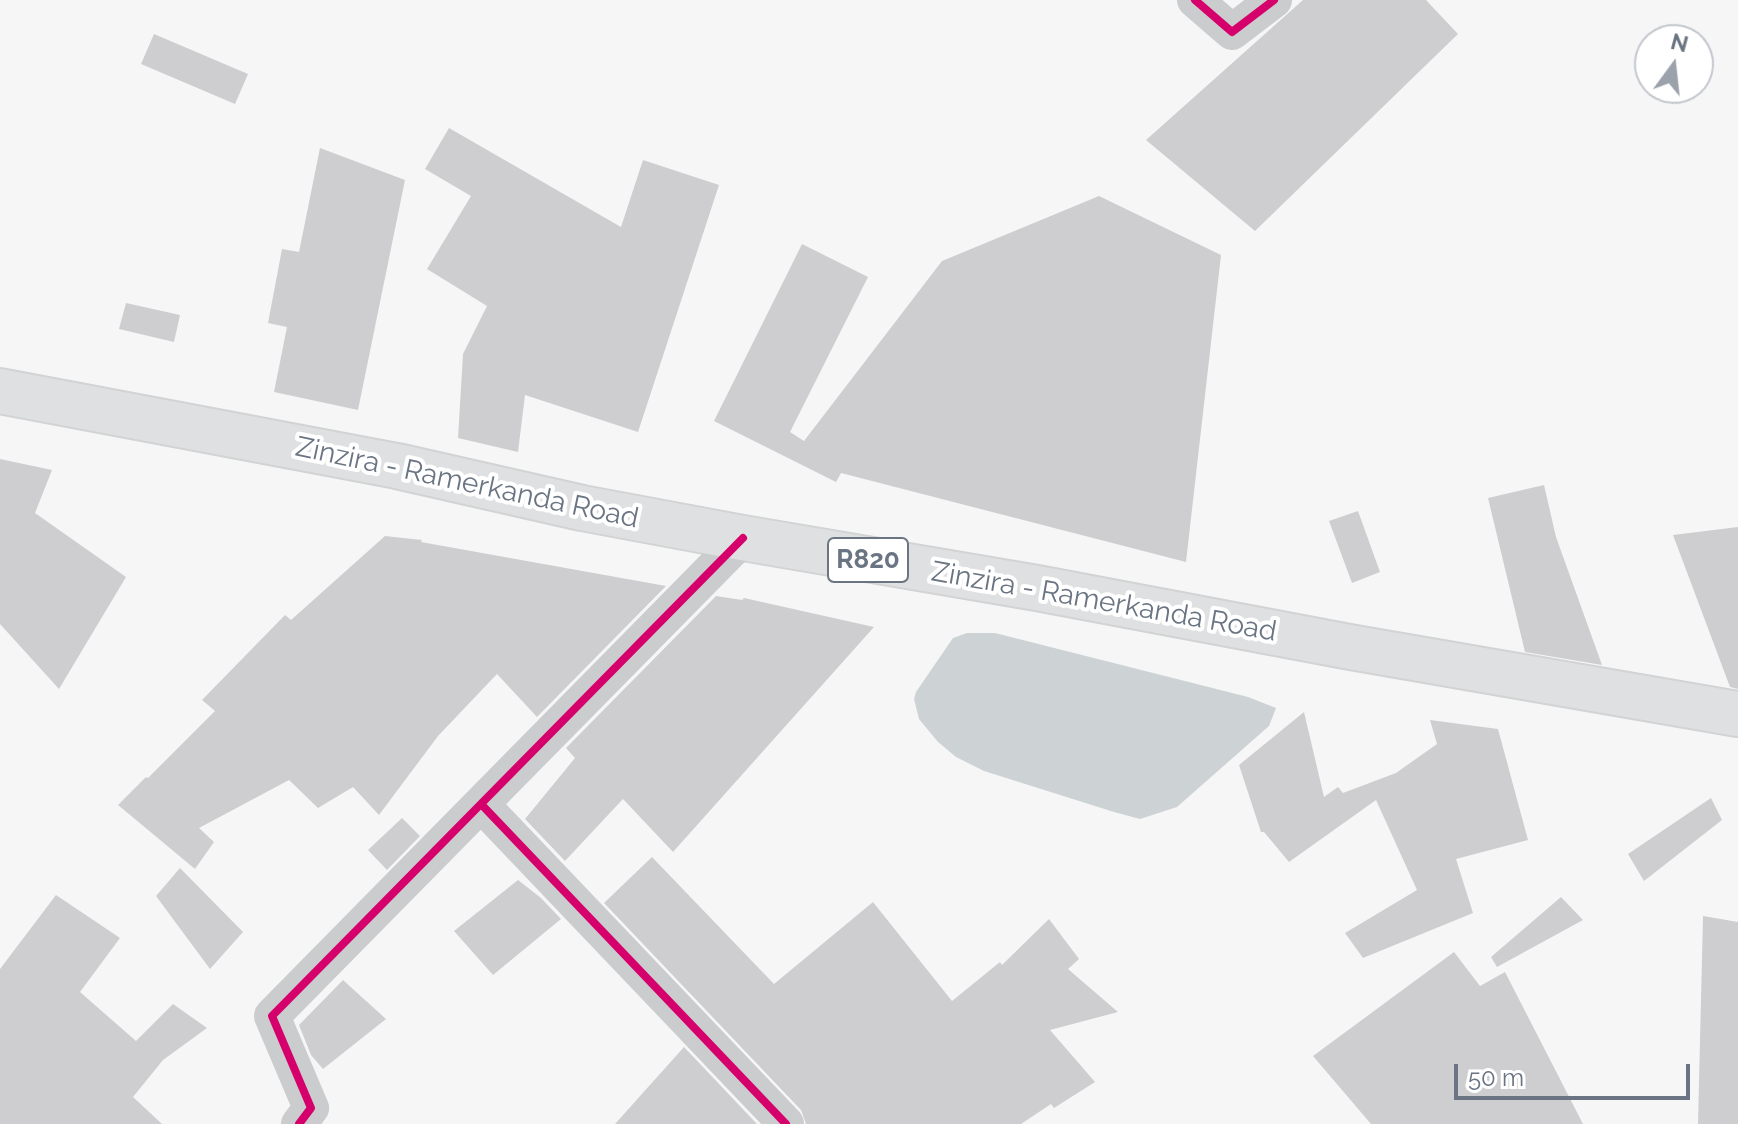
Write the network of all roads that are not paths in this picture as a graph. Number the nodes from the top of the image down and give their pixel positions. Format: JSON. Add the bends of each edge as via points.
{"nodes":[{"id":1,"x":1195,"y":0,"type":"edge"},
{"id":2,"x":1274,"y":0,"type":"edge"},
{"id":3,"x":0,"y":391,"type":"edge"},
{"id":4,"x":743,"y":538,"type":"junction"},
{"id":5,"x":1738,"y":714,"type":"edge"},
{"id":6,"x":481,"y":804,"type":"junction"},
{"id":7,"x":299,"y":1124,"type":"edge"},
{"id":8,"x":786,"y":1124,"type":"edge"}],
"edges":[{"from":1,"to":2,"type":"street","via":[[1232,32]]},
{"from":3,"to":4,"type":"main road","name":"Zinzira - Ramerkanda Road","number":"R820"},
{"from":4,"to":5,"type":"main road","name":"Zinzira - Ramerkanda Road","number":"R820"},
{"from":4,"to":6,"type":"street"},
{"from":6,"to":7,"type":"street","via":[[272,1016],[311,1108]]},
{"from":6,"to":8,"type":"street"}]}
